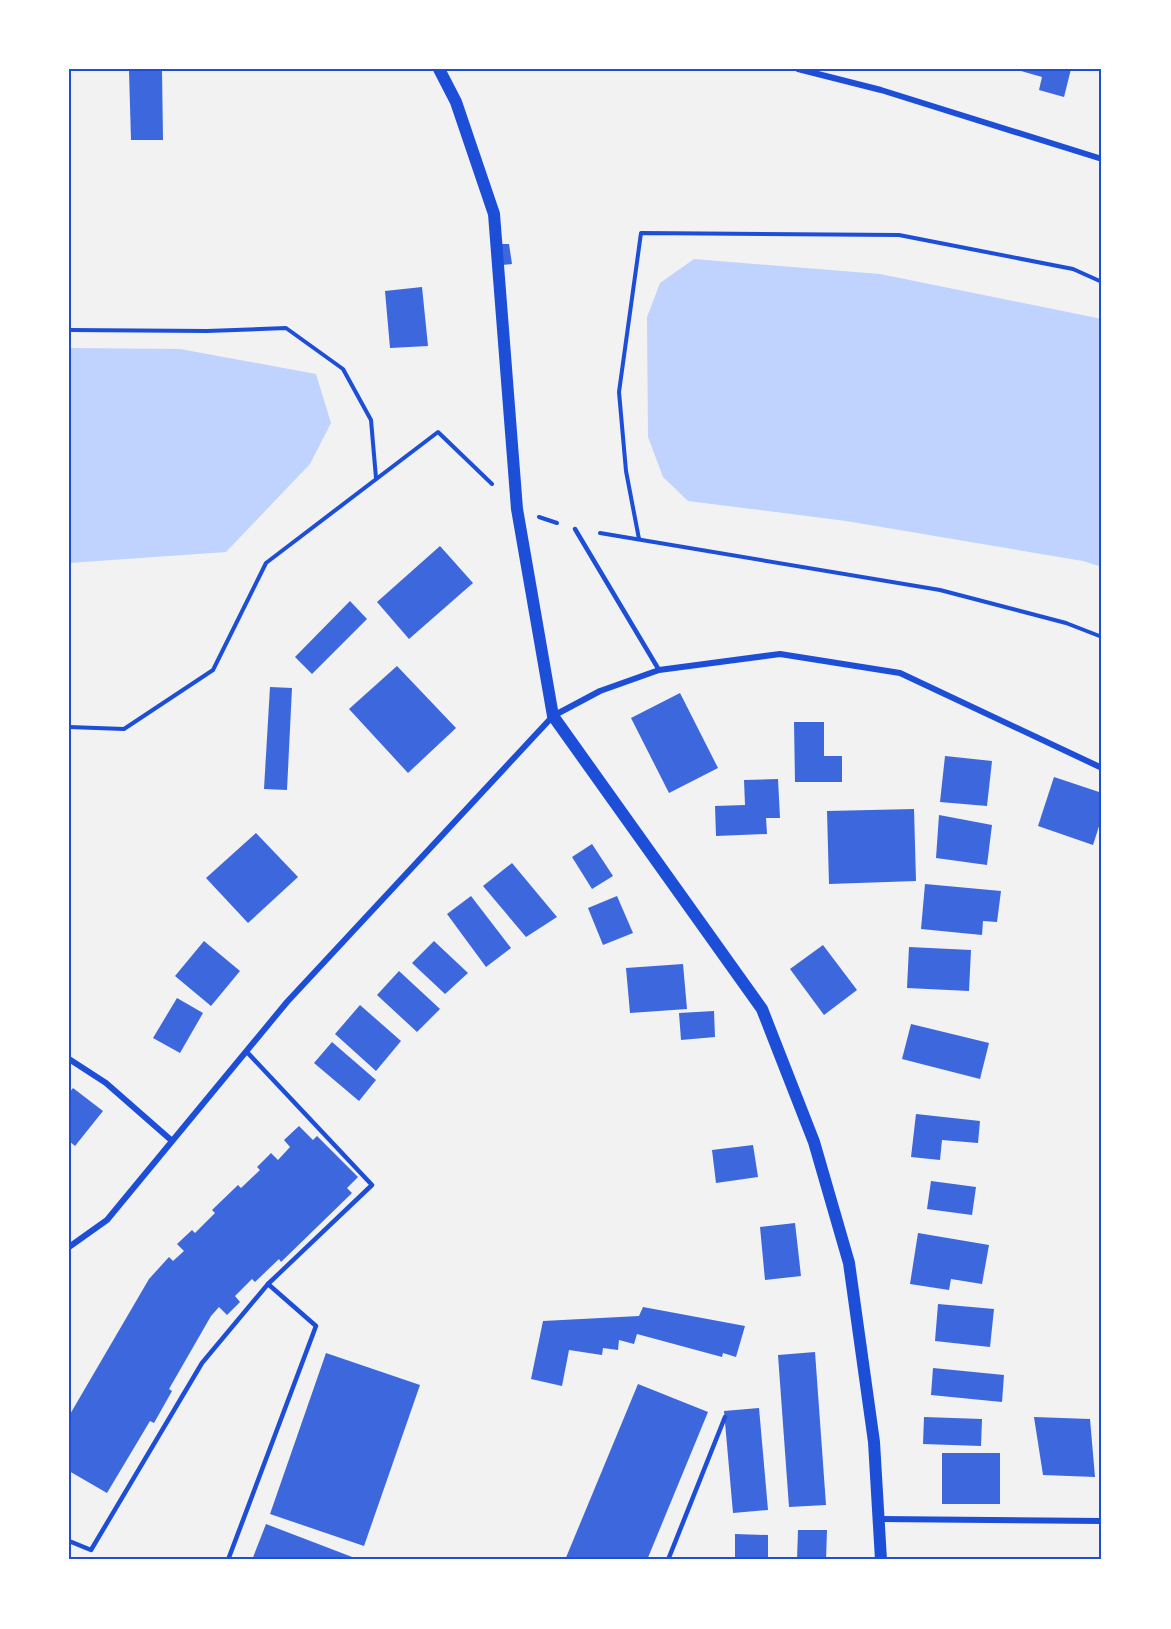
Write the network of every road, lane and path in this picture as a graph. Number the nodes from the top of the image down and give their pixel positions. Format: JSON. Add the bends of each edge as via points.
{"nodes":[{"id":1,"x":439,"y":69,"type":"edge"},
{"id":2,"x":798,"y":69,"type":"edge"},
{"id":3,"x":1102,"y":159,"type":"edge"},
{"id":4,"x":1102,"y":282,"type":"edge"},
{"id":5,"x":69,"y":330,"type":"edge"},
{"id":6,"x":376,"y":479,"type":"junction"},
{"id":7,"x":517,"y":509,"type":"junction"},
{"id":8,"x":575,"y":529,"type":"junction"},
{"id":9,"x":639,"y":539,"type":"junction"},
{"id":10,"x":1102,"y":636,"type":"edge"},
{"id":11,"x":659,"y":670,"type":"junction"},
{"id":12,"x":554,"y":716,"type":"junction"},
{"id":13,"x":69,"y":727,"type":"edge"},
{"id":14,"x":1102,"y":768,"type":"edge"},
{"id":15,"x":246,"y":1051,"type":"junction"},
{"id":16,"x":69,"y":1059,"type":"edge"},
{"id":17,"x":171,"y":1140,"type":"junction"},
{"id":18,"x":69,"y":1247,"type":"edge"},
{"id":19,"x":268,"y":1284,"type":"junction"},
{"id":20,"x":725,"y":1417,"type":"dead end"},
{"id":21,"x":880,"y":1519,"type":"junction"},
{"id":22,"x":1102,"y":1521,"type":"edge"},
{"id":23,"x":69,"y":1541,"type":"edge"},
{"id":24,"x":228,"y":1560,"type":"edge"},
{"id":25,"x":668,"y":1560,"type":"edge"},
{"id":26,"x":881,"y":1560,"type":"edge"}],
"edges":[{"from":1,"to":7,"type":"main road","via":[[456,102],[494,214]]},
{"from":2,"to":3,"type":"street","via":[[880,90]]},
{"from":4,"to":9,"type":"path","via":[[1073,269],[899,235],[641,233],[619,392],[626,471]]},
{"from":5,"to":6,"type":"path","via":[[286,328],[343,369],[371,420]]},
{"from":6,"to":7,"type":"path","via":[[438,432]]},
{"from":6,"to":13,"type":"path","via":[[266,562],[213,670],[124,729]]},
{"from":7,"to":8,"type":"path"},
{"from":7,"to":12,"type":"main road"},
{"from":8,"to":9,"type":"path"},
{"from":8,"to":11,"type":"lane"},
{"from":9,"to":10,"type":"path","via":[[940,590]]},
{"from":11,"to":12,"type":"street","via":[[600,691]]},
{"from":11,"to":14,"type":"street","via":[[780,654],[900,673]]},
{"from":12,"to":15,"type":"street"},
{"from":12,"to":21,"type":"main road","via":[[762,1009],[814,1142],[849,1263],[874,1442]]},
{"from":15,"to":17,"type":"street"},
{"from":15,"to":19,"type":"lane","via":[[372,1185]]},
{"from":16,"to":17,"type":"street","via":[[106,1083]]},
{"from":17,"to":18,"type":"street","via":[[106,1220]]},
{"from":19,"to":23,"type":"lane","via":[[202,1363],[91,1550]]},
{"from":19,"to":24,"type":"lane","via":[[316,1326]]},
{"from":20,"to":25,"type":"lane"},
{"from":21,"to":22,"type":"street"},
{"from":21,"to":26,"type":"main road"}]}
